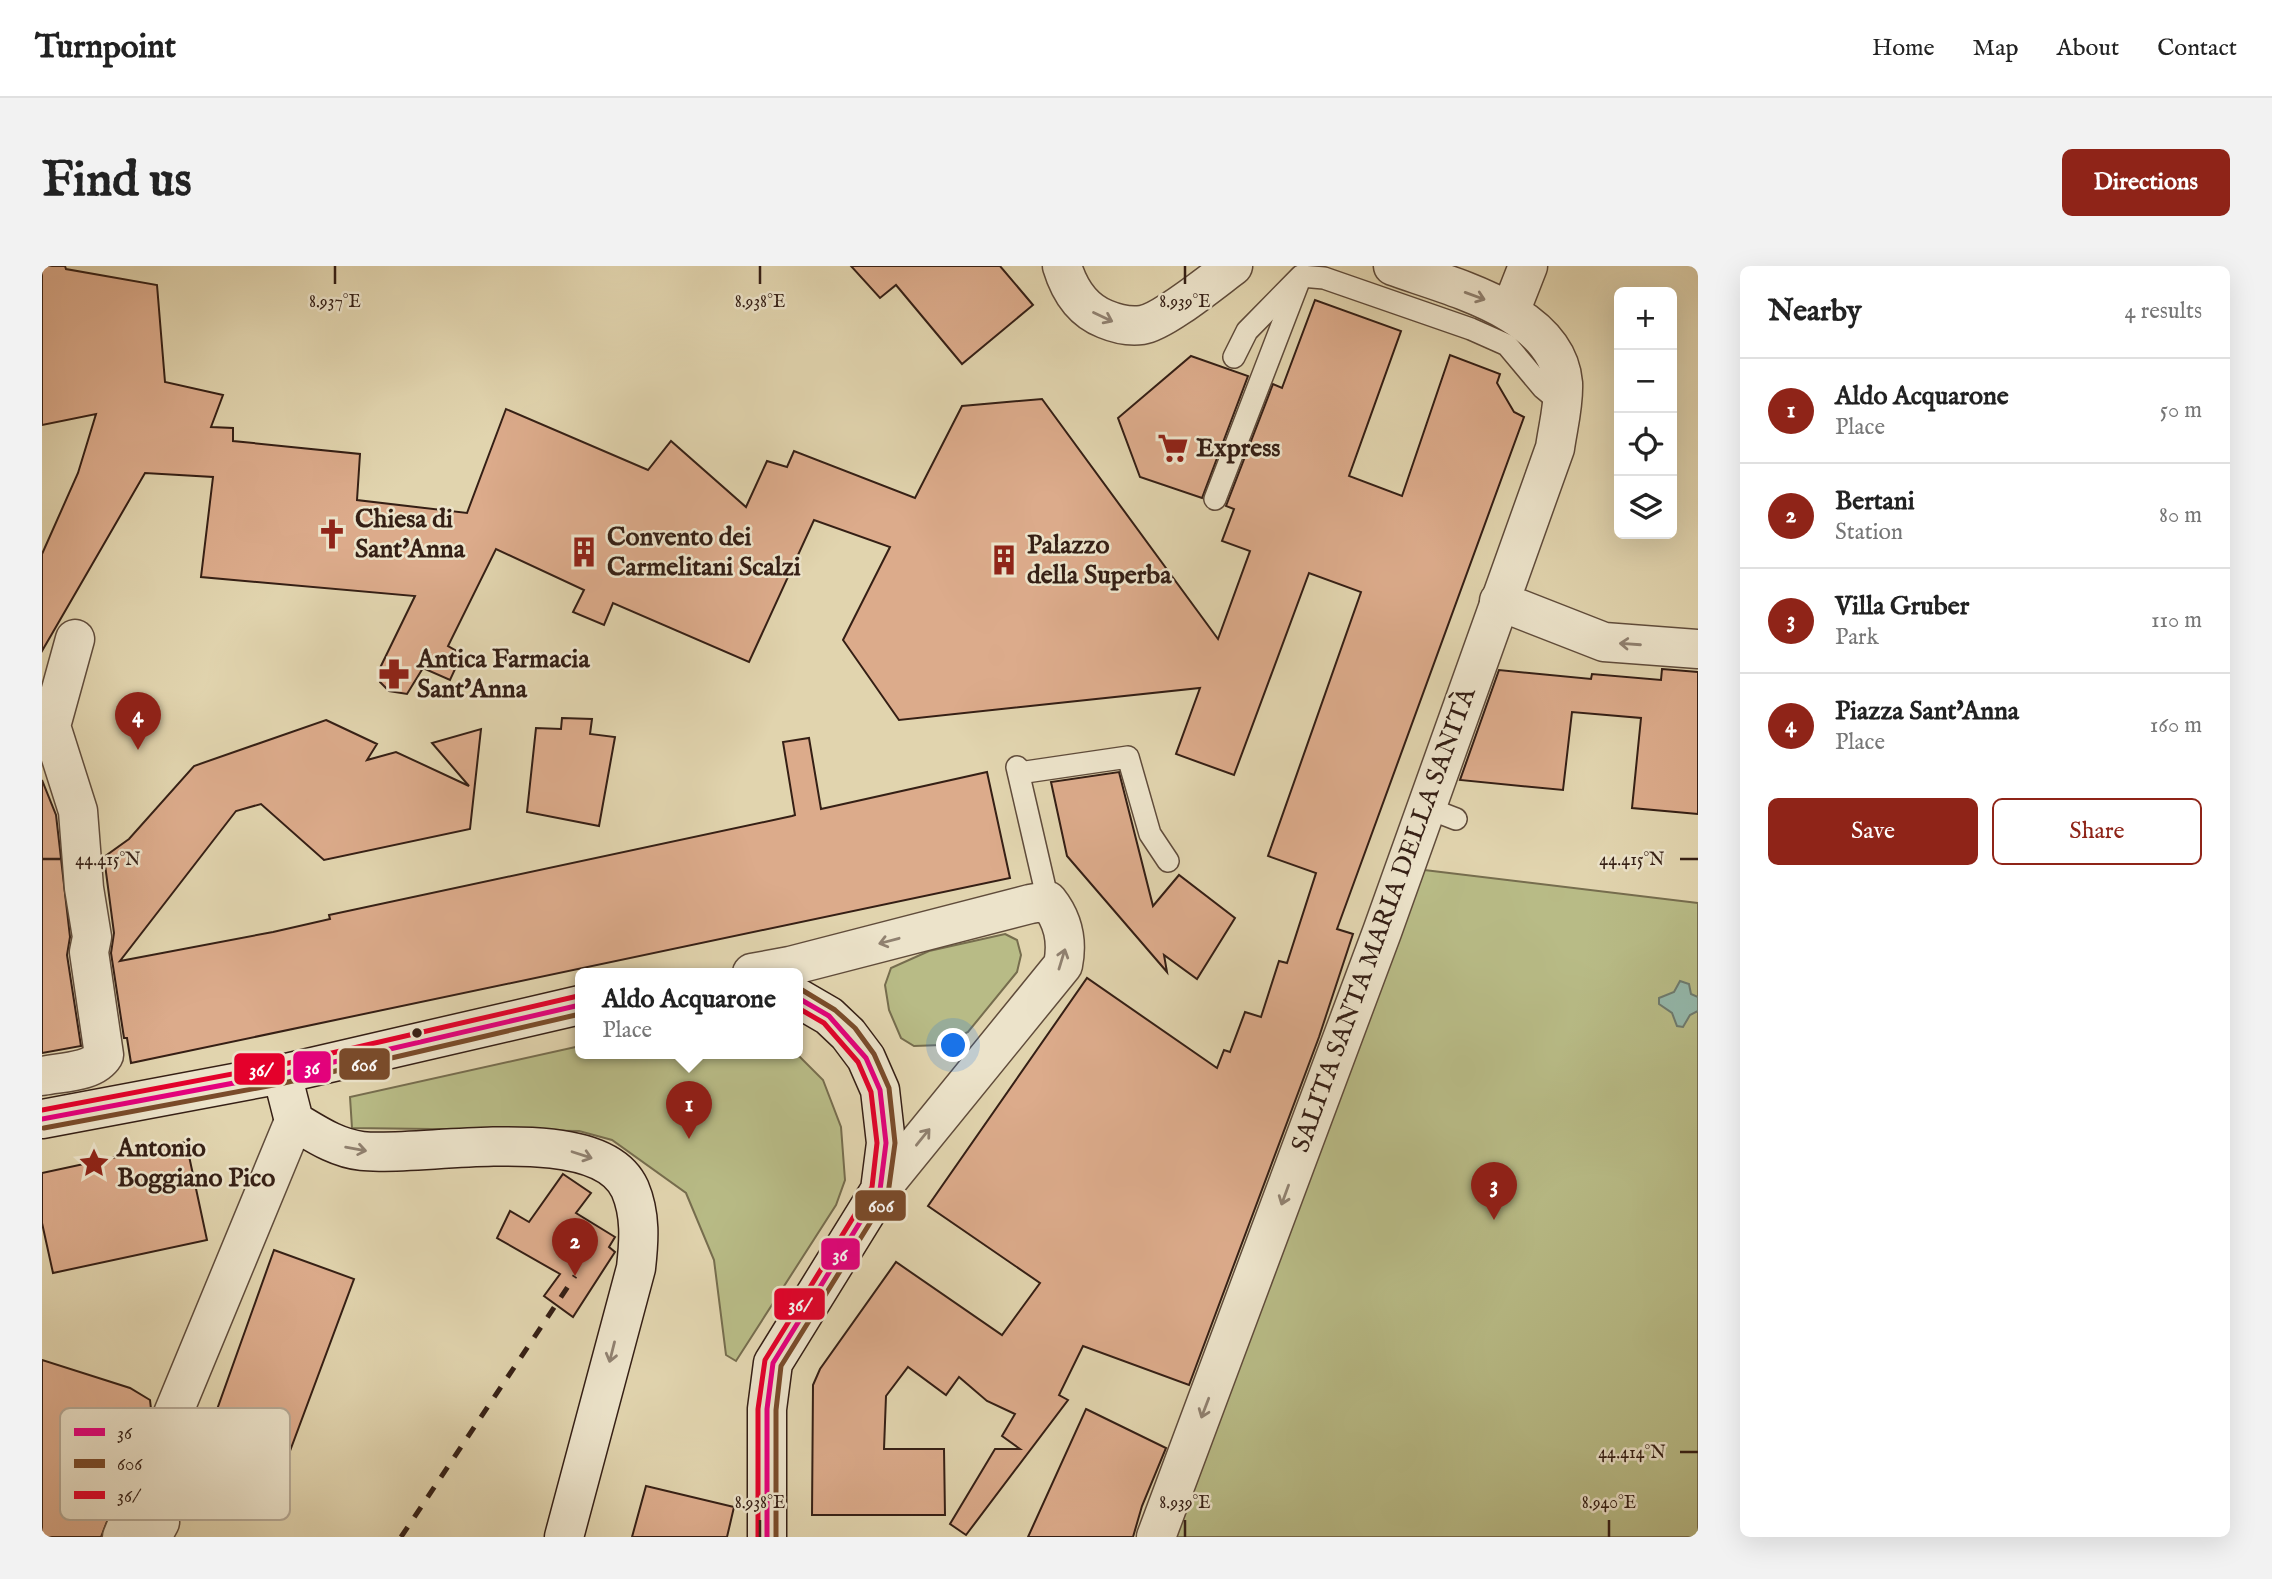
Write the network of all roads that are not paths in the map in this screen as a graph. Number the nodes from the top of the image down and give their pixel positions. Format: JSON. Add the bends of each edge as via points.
{"nodes":[{"id":1,"x":1062,"y":266,"type":"edge"},
{"id":2,"x":1233,"y":266,"type":"edge"},
{"id":3,"x":1393,"y":266,"type":"edge"},
{"id":4,"x":1528,"y":266,"type":"edge"},
{"id":5,"x":1301,"y":276,"type":"junction"},
{"id":6,"x":1510,"y":312,"type":"junction"},
{"id":7,"x":1234,"y":357,"type":"dead end"},
{"id":8,"x":1561,"y":403,"type":"junction"},
{"id":9,"x":1215,"y":499,"type":"dead end"},
{"id":10,"x":1499,"y":601,"type":"junction"},
{"id":11,"x":75,"y":639,"type":"dead end"},
{"id":12,"x":1698,"y":649,"type":"edge"},
{"id":13,"x":1168,"y":861,"type":"dead end"},
{"id":14,"x":1048,"y":901,"type":"junction"},
{"id":15,"x":784,"y":968,"type":"edge"},
{"id":16,"x":803,"y":1001,"type":"edge"},
{"id":17,"x":575,"y":1006,"type":"edge"},
{"id":18,"x":282,"y":1074,"type":"junction"},
{"id":19,"x":42,"y":1076,"type":"edge"},
{"id":20,"x":42,"y":1119,"type":"edge"},
{"id":21,"x":294,"y":1121,"type":"junction"},
{"id":22,"x":880,"y":1190,"type":"junction"},
{"id":23,"x":175,"y":1408,"type":"edge"},
{"id":24,"x":129,"y":1520,"type":"edge"},
{"id":25,"x":122,"y":1537,"type":"edge"},
{"id":26,"x":564,"y":1537,"type":"edge"},
{"id":27,"x":767,"y":1537,"type":"edge"},
{"id":28,"x":1156,"y":1537,"type":"edge"}],
"edges":[{"from":1,"to":2,"type":"street","one_way":true,"via":[[1085,307],[1120,325],[1152,322]]},
{"from":3,"to":6,"type":"street","name":"SALITA SANTA MARIA DELLA SANITÀ","one_way":true},
{"from":4,"to":6,"type":"street"},
{"from":5,"to":7,"type":"lane","via":[[1247,331]]},
{"from":5,"to":8,"type":"lane","via":[[1324,278],[1507,345]]},
{"from":5,"to":9,"type":"lane"},
{"from":6,"to":8,"type":"street","name":"SALITA SANTA MARIA DELLA SANITÀ","via":[[1544,339],[1553,353],[1563,384]]},
{"from":8,"to":10,"type":"street","name":"SALITA SANTA MARIA DELLA SANITÀ","via":[[1555,448]]},
{"from":12,"to":10,"type":"street","one_way":true,"via":[[1604,642]]},
{"from":10,"to":28,"type":"street","name":"SALITA SANTA MARIA DELLA SANITÀ","one_way":true,"via":[[1440,813],[1377,945]]},
{"from":11,"to":19,"type":"street","via":[[51,726],[78,811],[92,937],[89,952],[104,1055],[91,1067]]},
{"from":13,"to":14,"type":"lane","via":[[1150,834],[1128,757],[1018,770]]},
{"from":14,"to":15,"type":"street","one_way":true},
{"from":22,"to":14,"type":"street","one_way":true,"via":[[1063,965],[1066,943],[1062,923]]},
{"from":16,"to":22,"type":"street","via":[[848,1034],[866,1058],[880,1090],[886,1143]]},
{"from":17,"to":18,"type":"street"},
{"from":18,"to":20,"type":"street"},
{"from":18,"to":21,"type":"street"},
{"from":21,"to":23,"type":"street"},
{"from":21,"to":26,"type":"street","one_way":true,"via":[[332,1144],[362,1151],[500,1146],[569,1151],[592,1157],[629,1187],[639,1223],[636,1268]]},
{"from":22,"to":27,"type":"street","via":[[773,1363],[767,1409]]},
{"from":24,"to":25,"type":"street"}]}
